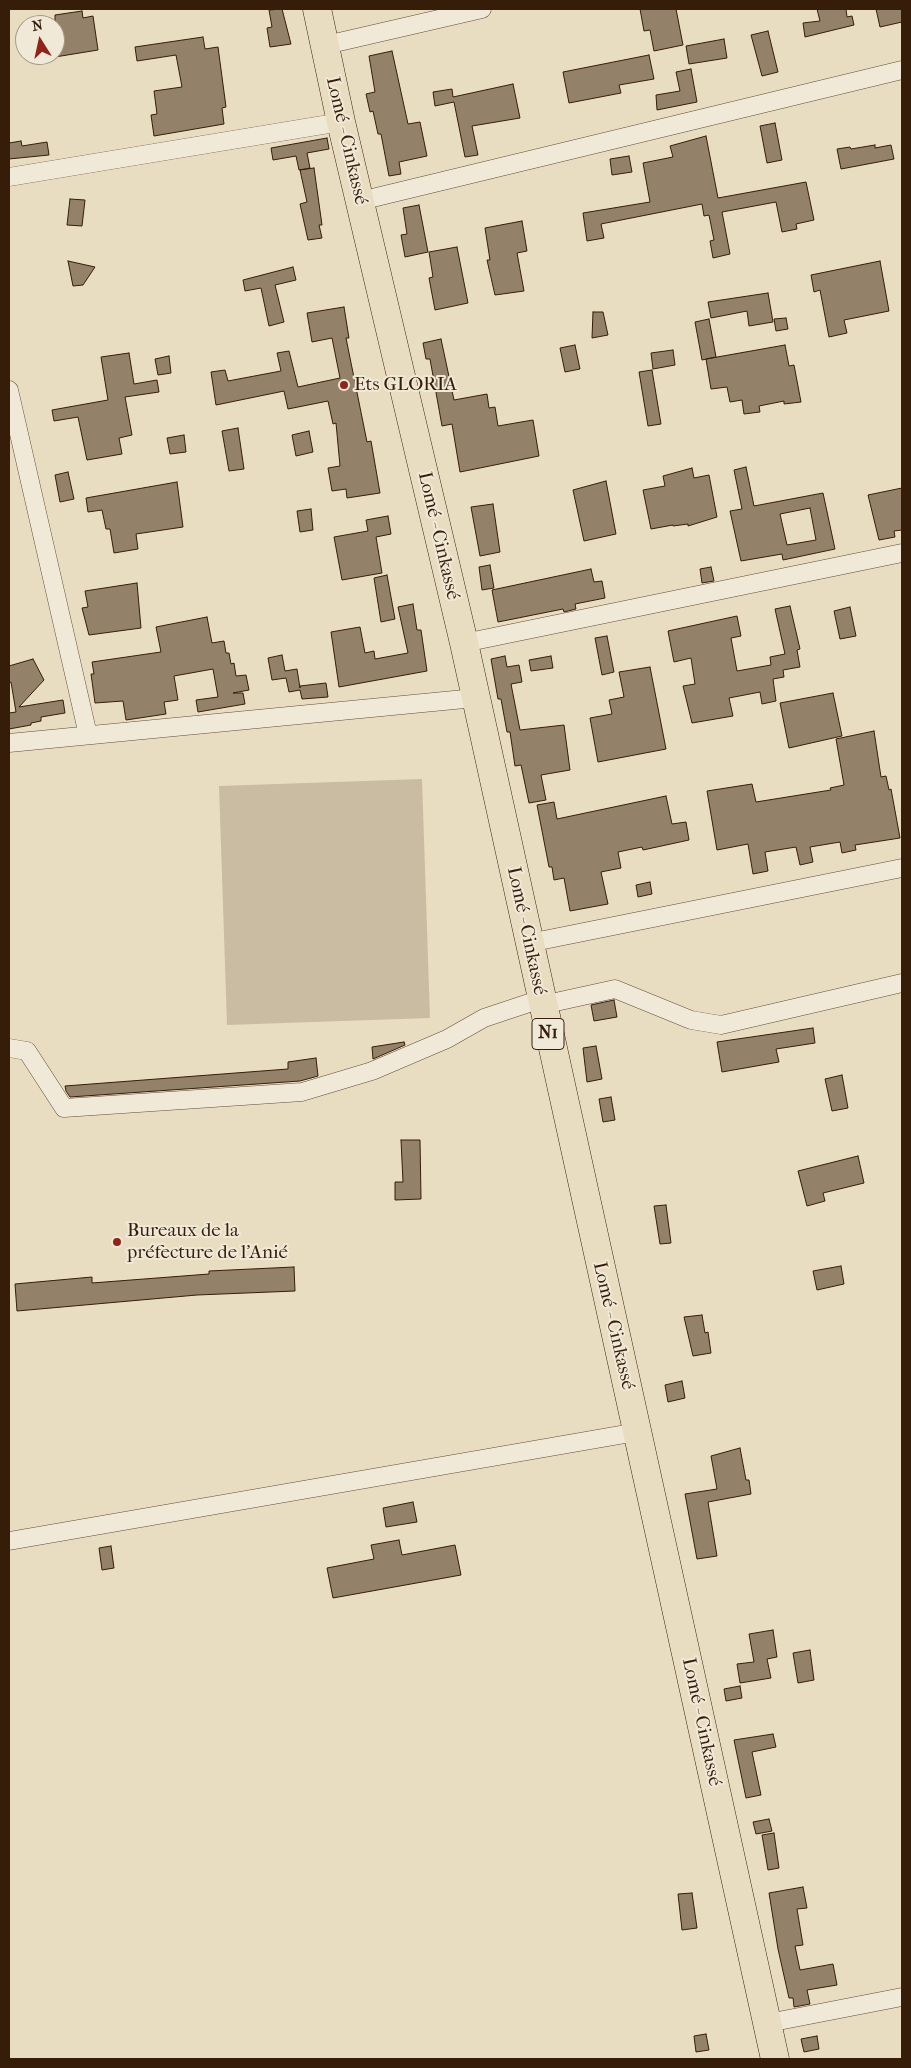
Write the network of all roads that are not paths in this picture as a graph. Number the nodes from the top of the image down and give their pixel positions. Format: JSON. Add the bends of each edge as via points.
{"nodes":[{"id":1,"x":317,"y":9,"type":"edge"},
{"id":2,"x":482,"y":9,"type":"edge"},
{"id":3,"x":326,"y":45,"type":"junction"},
{"id":4,"x":902,"y":70,"type":"edge"},
{"id":5,"x":341,"y":122,"type":"junction"},
{"id":6,"x":9,"y":177,"type":"edge"},
{"id":7,"x":360,"y":201,"type":"junction"},
{"id":8,"x":9,"y":390,"type":"edge"},
{"id":9,"x":902,"y":553,"type":"edge"},
{"id":10,"x":464,"y":643,"type":"junction"},
{"id":11,"x":476,"y":698,"type":"junction"},
{"id":12,"x":88,"y":735,"type":"junction"},
{"id":13,"x":9,"y":743,"type":"edge"},
{"id":14,"x":902,"y":868,"type":"edge"},
{"id":15,"x":529,"y":943,"type":"junction"},
{"id":16,"x":902,"y":983,"type":"edge"},
{"id":17,"x":541,"y":1002,"type":"junction"},
{"id":18,"x":9,"y":1048,"type":"edge"},
{"id":19,"x":637,"y":1432,"type":"junction"},
{"id":20,"x":9,"y":1541,"type":"edge"},
{"id":21,"x":902,"y":1997,"type":"edge"},
{"id":22,"x":768,"y":2023,"type":"junction"},
{"id":23,"x":775,"y":2059,"type":"edge"}],
"edges":[{"from":1,"to":3,"type":"highway","name":"Lomé - Cinkassé","number":"N1"},
{"from":2,"to":3,"type":"street"},
{"from":3,"to":5,"type":"highway","name":"Lomé - Cinkassé","number":"N1"},
{"from":4,"to":7,"type":"street"},
{"from":5,"to":6,"type":"street"},
{"from":5,"to":7,"type":"highway","name":"Lomé - Cinkassé","number":"N1"},
{"from":7,"to":10,"type":"highway","name":"Lomé - Cinkassé","number":"N1"},
{"from":8,"to":12,"type":"street"},
{"from":9,"to":10,"type":"street"},
{"from":10,"to":11,"type":"highway","name":"Lomé - Cinkassé","number":"N1"},
{"from":11,"to":12,"type":"street"},
{"from":11,"to":15,"type":"highway","name":"Lomé - Cinkassé","number":"N1"},
{"from":12,"to":13,"type":"street"},
{"from":14,"to":15,"type":"street"},
{"from":15,"to":17,"type":"highway","name":"Lomé - Cinkassé","number":"N1"},
{"from":16,"to":17,"type":"street","via":[[721,1025],[691,1020],[615,989]]},
{"from":17,"to":18,"type":"street","via":[[484,1018],[447,1039],[372,1071],[302,1092],[64,1108],[27,1051]]},
{"from":17,"to":19,"type":"highway","name":"Lomé - Cinkassé","number":"N1"},
{"from":19,"to":20,"type":"street"},
{"from":19,"to":22,"type":"highway","name":"Lomé - Cinkassé","number":"N1"},
{"from":21,"to":22,"type":"street"},
{"from":22,"to":23,"type":"highway","name":"Lomé - Cinkassé","number":"N1"}]}
